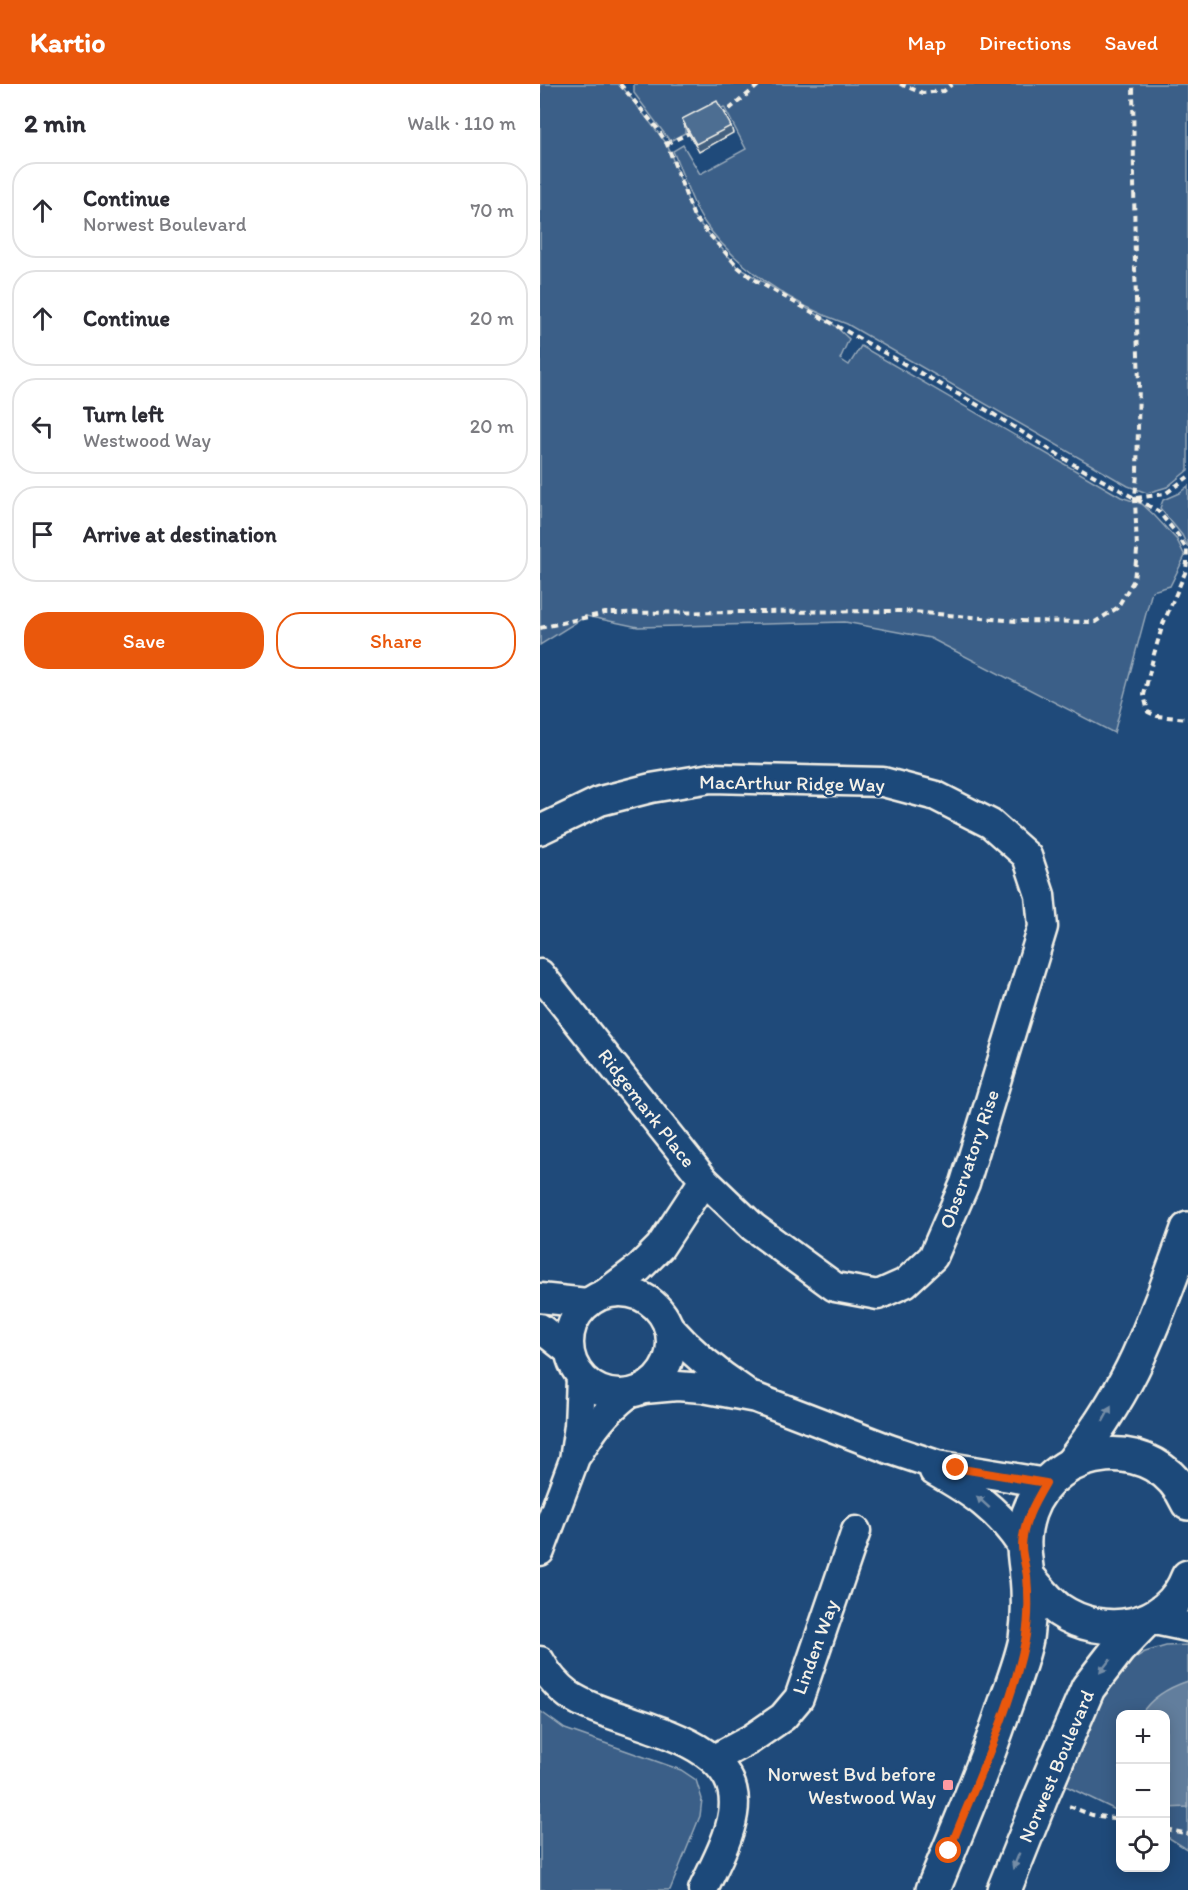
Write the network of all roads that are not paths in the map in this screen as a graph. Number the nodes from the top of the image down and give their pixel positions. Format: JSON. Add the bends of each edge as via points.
{"nodes":[{"id":1,"x":540,"y":830,"type":"edge"},
{"id":2,"x":1040,"y":895,"type":"joint"},
{"id":3,"x":540,"y":974,"type":"edge"},
{"id":4,"x":704,"y":1180,"type":"junction"},
{"id":5,"x":1188,"y":1229,"type":"edge"},
{"id":6,"x":660,"y":1247,"type":"junction"},
{"id":7,"x":540,"y":1298,"type":"edge"},
{"id":8,"x":597,"y":1298,"type":"junction"},
{"id":9,"x":664,"y":1319,"type":"junction"},
{"id":10,"x":540,"y":1328,"type":"edge"},
{"id":11,"x":568,"y":1350,"type":"junction"},
{"id":12,"x":581,"y":1378,"type":"junction"},
{"id":13,"x":636,"y":1392,"type":"junction"},
{"id":14,"x":756,"y":1398,"type":"junction"},
{"id":15,"x":889,"y":1449,"type":"junction"},
{"id":16,"x":574,"y":1460,"type":"junction"},
{"id":17,"x":1073,"y":1462,"type":"junction"},
{"id":18,"x":1046,"y":1483,"type":"junction"},
{"id":19,"x":1186,"y":1486,"type":"edge"},
{"id":20,"x":856,"y":1531,"type":"dead end"},
{"id":21,"x":540,"y":1551,"type":"edge"},
{"id":22,"x":1025,"y":1561,"type":"junction"},
{"id":23,"x":1188,"y":1577,"type":"edge"},
{"id":24,"x":1147,"y":1621,"type":"junction"},
{"id":25,"x":1188,"y":1627,"type":"edge"},
{"id":26,"x":540,"y":1661,"type":"edge"},
{"id":27,"x":714,"y":1759,"type":"junction"},
{"id":28,"x":703,"y":1890,"type":"edge"},
{"id":29,"x":933,"y":1890,"type":"edge"},
{"id":30,"x":1004,"y":1890,"type":"edge"}],
"edges":[{"from":1,"to":2,"type":"street","name":"MacArthur Ridge Way","via":[[600,801],[711,778],[883,782],[936,796],[991,824],[1027,856]]},
{"from":2,"to":4,"type":"street","name":"Observatory Rise","via":[[1043,927],[965,1183],[933,1257],[905,1283],[878,1295],[835,1287],[753,1227]]},
{"from":3,"to":4,"type":"street","name":"Ridgemark Place"},
{"from":4,"to":6,"type":"street","name":"Ridgemark Place"},
{"from":17,"to":5,"type":"main road","one_way":true,"via":[[1102,1423],[1137,1358]]},
{"from":6,"to":8,"type":"street","name":"Ridgemark Place","via":[[639,1268]]},
{"from":6,"to":9,"type":"street","via":[[658,1267]]},
{"from":7,"to":8,"type":"street"},
{"from":8,"to":9,"type":"street","via":[[630,1292],[642,1296]]},
{"from":8,"to":11,"type":"street","via":[[572,1324]]},
{"from":9,"to":13,"type":"street","via":[[671,1340],[668,1361],[656,1380]]},
{"from":9,"to":14,"type":"street","via":[[687,1348]]},
{"from":10,"to":11,"type":"street"},
{"from":11,"to":12,"type":"street"},
{"from":12,"to":13,"type":"street","via":[[603,1392]]},
{"from":12,"to":16,"type":"street"},
{"from":13,"to":14,"type":"street","via":[[677,1386]]},
{"from":13,"to":16,"type":"street","via":[[611,1408],[596,1424]]},
{"from":14,"to":15,"type":"street"},
{"from":15,"to":18,"type":"street","via":[[938,1465]]},
{"from":22,"to":15,"type":"street","one_way":true,"via":[[1009,1526],[974,1494]]},
{"from":16,"to":21,"type":"street"},
{"from":17,"to":18,"type":"main road"},
{"from":17,"to":19,"type":"main road","via":[[1102,1454],[1126,1455],[1154,1465]]},
{"from":18,"to":22,"type":"main road","via":[[1029,1512]]},
{"from":20,"to":27,"type":"street","name":"Linden Way","via":[[799,1698],[783,1717]]},
{"from":22,"to":24,"type":"main road","via":[[1057,1609],[1083,1623],[1112,1628]]},
{"from":22,"to":29,"type":"main road","via":[[1028,1613],[1020,1661],[996,1733]]},
{"from":23,"to":24,"type":"main road","name":"Norwest Boulevard","via":[[1165,1610]]},
{"from":24,"to":25,"type":"street"},
{"from":24,"to":30,"type":"main road","name":"Norwest Boulevard","one_way":true,"via":[[1119,1647],[1088,1688]]},
{"from":26,"to":27,"type":"street","via":[[546,1674],[570,1695],[601,1712],[688,1743]]},
{"from":27,"to":28,"type":"street","via":[[730,1780],[733,1811],[730,1828]]}]}
